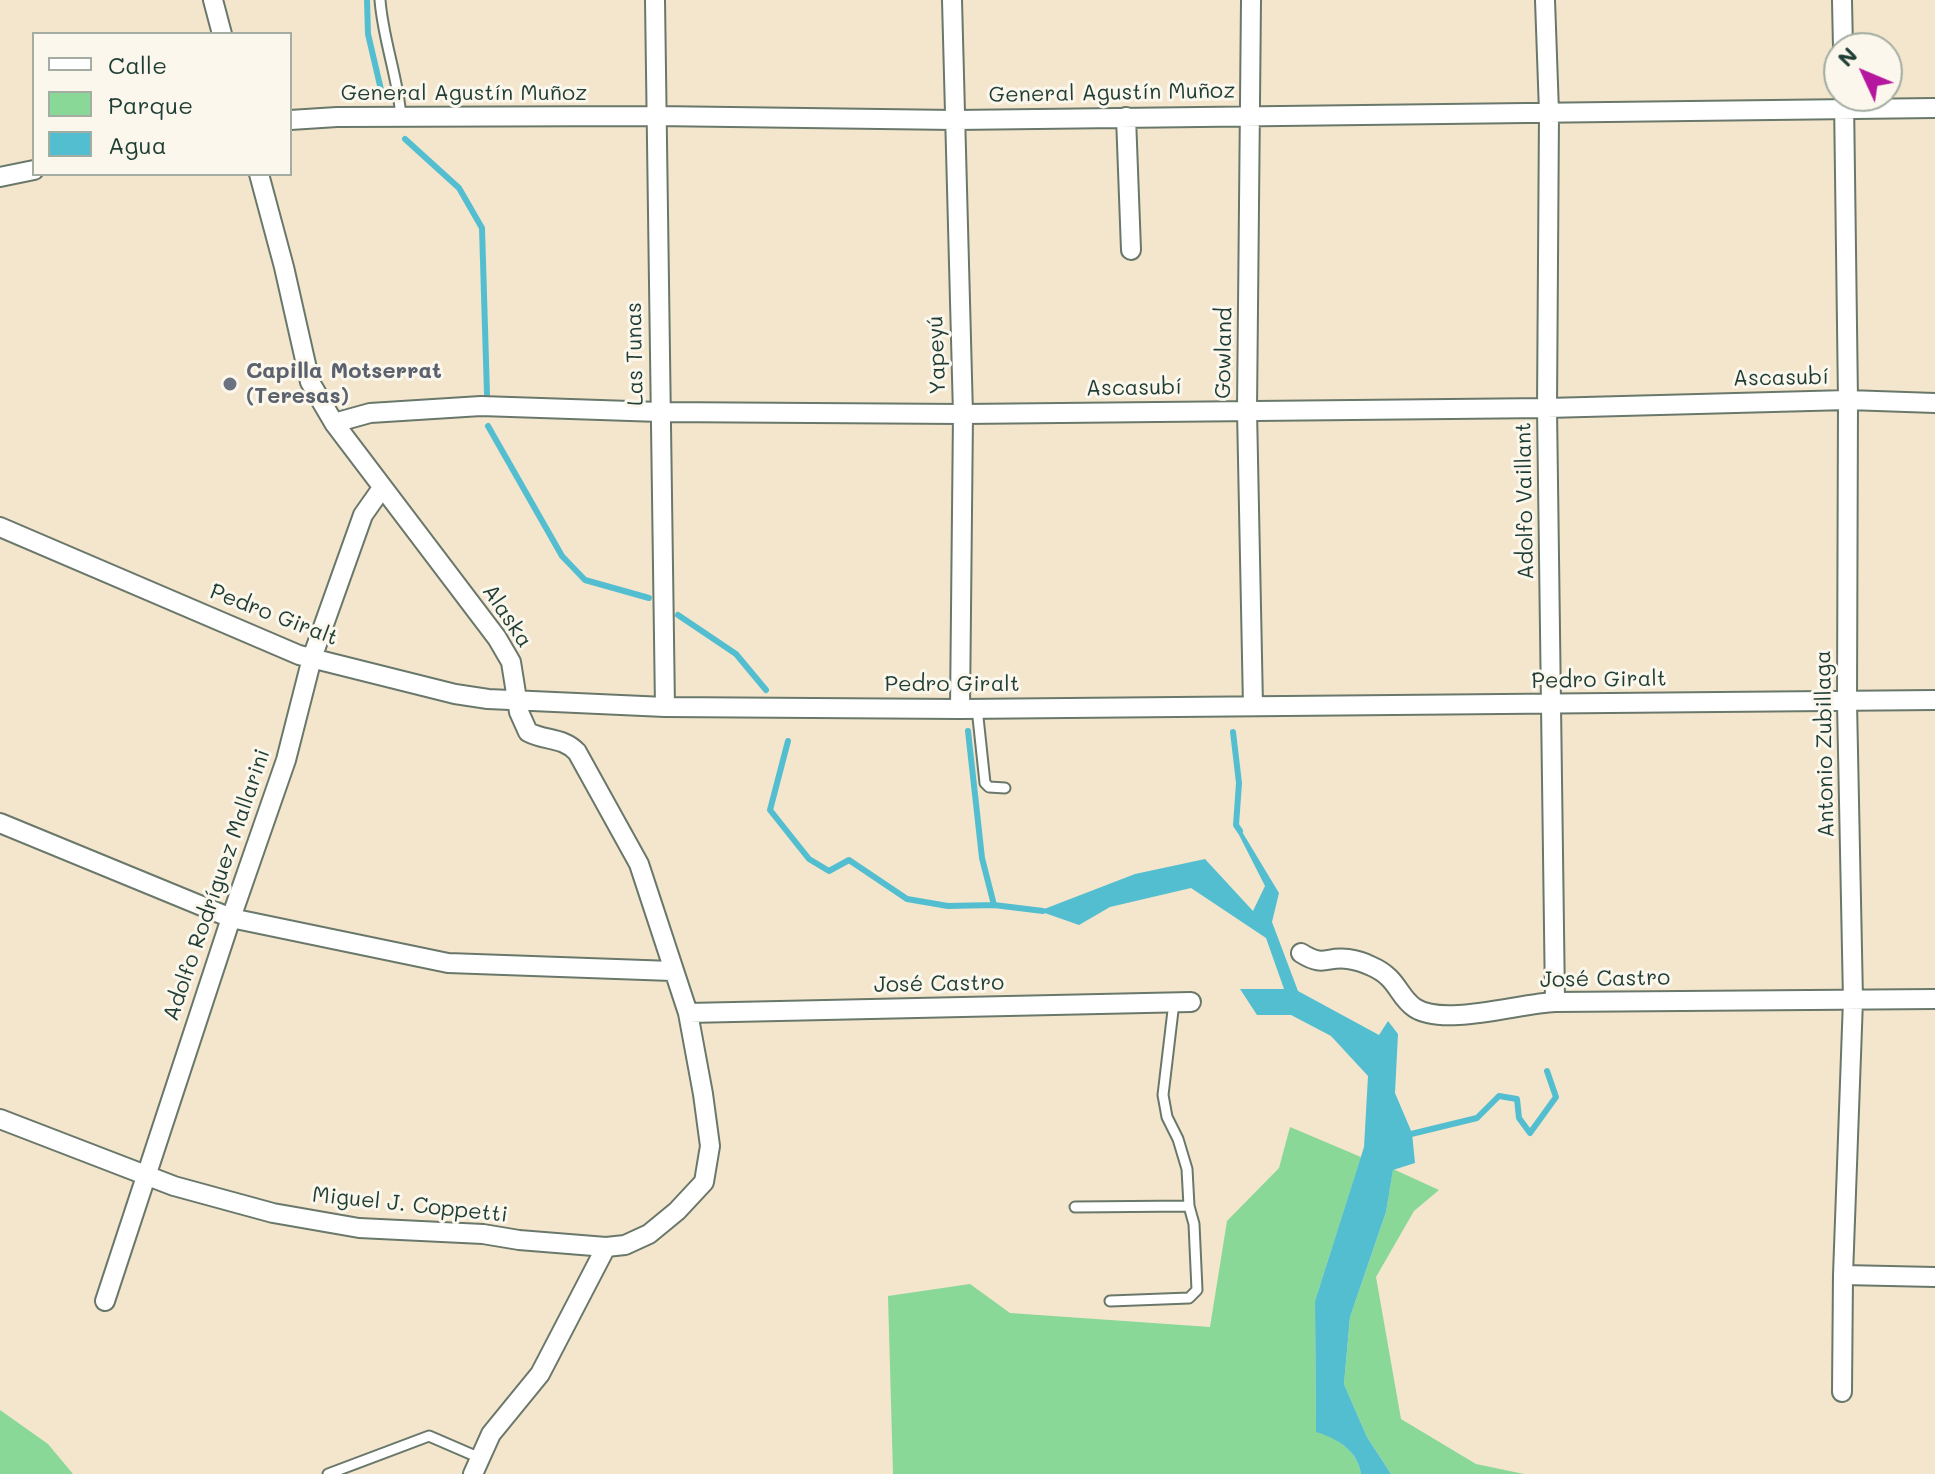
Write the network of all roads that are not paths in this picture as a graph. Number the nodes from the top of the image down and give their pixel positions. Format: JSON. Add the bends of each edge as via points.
{"nodes":[{"id":1,"x":213,"y":0,"type":"edge"},
{"id":2,"x":380,"y":0,"type":"edge"},
{"id":3,"x":655,"y":0,"type":"edge"},
{"id":4,"x":952,"y":0,"type":"edge"},
{"id":5,"x":1251,"y":0,"type":"edge"},
{"id":6,"x":1545,"y":0,"type":"edge"},
{"id":7,"x":1842,"y":0,"type":"edge"},
{"id":8,"x":221,"y":32,"type":"edge"},
{"id":9,"x":1843,"y":32,"type":"edge"},
{"id":10,"x":1823,"y":103,"type":"edge"},
{"id":11,"x":1903,"y":106,"type":"edge"},
{"id":12,"x":1935,"y":108,"type":"edge"},
{"id":13,"x":1549,"y":112,"type":"junction"},
{"id":14,"x":1844,"y":112,"type":"edge"},
{"id":15,"x":1250,"y":115,"type":"junction"},
{"id":16,"x":656,"y":116,"type":"junction"},
{"id":17,"x":401,"y":117,"type":"junction"},
{"id":18,"x":1126,"y":117,"type":"junction"},
{"id":19,"x":292,"y":120,"type":"edge"},
{"id":20,"x":955,"y":120,"type":"junction"},
{"id":21,"x":32,"y":170,"type":"edge"},
{"id":22,"x":260,"y":176,"type":"edge"},
{"id":23,"x":0,"y":177,"type":"edge"},
{"id":24,"x":1131,"y":250,"type":"dead end"},
{"id":25,"x":1848,"y":400,"type":"junction"},
{"id":26,"x":1935,"y":403,"type":"edge"},
{"id":27,"x":1547,"y":408,"type":"junction"},
{"id":28,"x":1247,"y":410,"type":"junction"},
{"id":29,"x":660,"y":412,"type":"junction"},
{"id":30,"x":963,"y":414,"type":"junction"},
{"id":31,"x":334,"y":423,"type":"junction"},
{"id":32,"x":382,"y":488,"type":"junction"},
{"id":33,"x":0,"y":527,"type":"edge"},
{"id":34,"x":312,"y":658,"type":"junction"},
{"id":35,"x":1935,"y":700,"type":"edge"},
{"id":36,"x":518,"y":701,"type":"junction"},
{"id":37,"x":1847,"y":702,"type":"junction"},
{"id":38,"x":1553,"y":705,"type":"junction"},
{"id":39,"x":1253,"y":706,"type":"junction"},
{"id":40,"x":665,"y":707,"type":"junction"},
{"id":41,"x":968,"y":708,"type":"junction"},
{"id":42,"x":1005,"y":788,"type":"dead end"},
{"id":43,"x":0,"y":823,"type":"edge"},
{"id":44,"x":231,"y":918,"type":"junction"},
{"id":45,"x":1301,"y":953,"type":"dead end"},
{"id":46,"x":672,"y":971,"type":"junction"},
{"id":47,"x":1935,"y":999,"type":"edge"},
{"id":48,"x":1853,"y":1000,"type":"junction"},
{"id":49,"x":1182,"y":1002,"type":"joint"},
{"id":50,"x":1555,"y":1002,"type":"junction"},
{"id":51,"x":688,"y":1013,"type":"junction"},
{"id":52,"x":0,"y":1119,"type":"edge"},
{"id":53,"x":146,"y":1175,"type":"junction"},
{"id":54,"x":1189,"y":1206,"type":"junction"},
{"id":55,"x":1075,"y":1207,"type":"dead end"},
{"id":56,"x":677,"y":1211,"type":"joint"},
{"id":57,"x":606,"y":1247,"type":"junction"},
{"id":58,"x":1843,"y":1275,"type":"junction"},
{"id":59,"x":1935,"y":1277,"type":"edge"},
{"id":60,"x":105,"y":1301,"type":"dead end"},
{"id":61,"x":1110,"y":1301,"type":"dead end"},
{"id":62,"x":1842,"y":1392,"type":"dead end"},
{"id":63,"x":477,"y":1466,"type":"edge"},
{"id":64,"x":328,"y":1474,"type":"edge"}],
"edges":[{"from":1,"to":8,"type":"street"},
{"from":2,"to":17,"type":"lane"},
{"from":3,"to":16,"type":"street","name":"Las Tunas"},
{"from":4,"to":20,"type":"street","name":"Yapeyú"},
{"from":5,"to":15,"type":"street","name":"Gowland"},
{"from":6,"to":13,"type":"street","name":"Adolfo Vaillant"},
{"from":7,"to":9,"type":"street"},
{"from":10,"to":13,"type":"street","name":"General Agustín Muñoz"},
{"from":11,"to":12,"type":"street","name":"General Agustín Muñoz"},
{"from":13,"to":15,"type":"street","name":"General Agustín Muñoz"},
{"from":13,"to":27,"type":"street","name":"Adolfo Vaillant"},
{"from":14,"to":25,"type":"street","name":"Antonio Zubillaga"},
{"from":15,"to":18,"type":"street","name":"General Agustín Muñoz"},
{"from":15,"to":28,"type":"street","name":"Gowland"},
{"from":16,"to":17,"type":"street","name":"General Agustín Muñoz"},
{"from":16,"to":20,"type":"street","name":"General Agustín Muñoz"},
{"from":16,"to":29,"type":"street","name":"Las Tunas"},
{"from":17,"to":19,"type":"street","name":"General Agustín Muñoz"},
{"from":18,"to":20,"type":"street","name":"General Agustín Muñoz"},
{"from":18,"to":24,"type":"street"},
{"from":20,"to":30,"type":"street","name":"Yapeyú"},
{"from":21,"to":23,"type":"street"},
{"from":22,"to":31,"type":"street","name":"Alaska","via":[[310,382]]},
{"from":25,"to":26,"type":"street","name":"Ascasubí"},
{"from":25,"to":27,"type":"street","name":"Ascasubí"},
{"from":25,"to":37,"type":"street","name":"Antonio Zubillaga"},
{"from":27,"to":28,"type":"street","name":"Ascasubí"},
{"from":27,"to":38,"type":"street","name":"Adolfo Vaillant"},
{"from":28,"to":30,"type":"street","name":"Ascasubí"},
{"from":28,"to":39,"type":"street","name":"Gowland"},
{"from":29,"to":30,"type":"street","name":"Ascasubí"},
{"from":29,"to":31,"type":"street","name":"Ascasubí","via":[[481,406],[370,413]]},
{"from":29,"to":40,"type":"street","name":"Las Tunas"},
{"from":30,"to":41,"type":"street","name":"Yapeyú"},
{"from":31,"to":32,"type":"street","name":"Alaska"},
{"from":32,"to":34,"type":"street","name":"Adolfo Rodríguez Mallarini","via":[[363,515]]},
{"from":32,"to":36,"type":"street","name":"Alaska","via":[[497,638],[511,662]]},
{"from":33,"to":34,"type":"street","name":"Pedro Giralt"},
{"from":34,"to":36,"type":"street","name":"Pedro Giralt","via":[[455,694]]},
{"from":34,"to":44,"type":"street","name":"Adolfo Rodríguez Mallarini","via":[[286,760]]},
{"from":35,"to":37,"type":"street","name":"Pedro Giralt"},
{"from":36,"to":40,"type":"street","name":"Pedro Giralt"},
{"from":36,"to":46,"type":"street","name":"Alaska","via":[[528,732],[570,744],[585,764],[639,864]]},
{"from":37,"to":38,"type":"street","name":"Pedro Giralt"},
{"from":37,"to":48,"type":"street","name":"Antonio Zubillaga"},
{"from":38,"to":39,"type":"street","name":"Pedro Giralt"},
{"from":38,"to":50,"type":"street","name":"Adolfo Vaillant"},
{"from":39,"to":41,"type":"street","name":"Pedro Giralt"},
{"from":40,"to":41,"type":"street","name":"Pedro Giralt"},
{"from":41,"to":42,"type":"lane","via":[[985,783]]},
{"from":43,"to":44,"type":"street"},
{"from":44,"to":46,"type":"street","via":[[448,963]]},
{"from":44,"to":53,"type":"street","name":"Adolfo Rodríguez Mallarini"},
{"from":45,"to":50,"type":"street","name":"José Castro","via":[[1323,962],[1347,959],[1371,966],[1388,975],[1407,1002],[1429,1014],[1499,1012]]},
{"from":46,"to":51,"type":"street","name":"Alaska"},
{"from":47,"to":48,"type":"street","name":"José Castro"},
{"from":48,"to":50,"type":"street","name":"José Castro"},
{"from":48,"to":58,"type":"street","name":"Antonio Zubillaga"},
{"from":49,"to":51,"type":"street","name":"José Castro"},
{"from":49,"to":54,"type":"lane","via":[[1163,1095],[1187,1169]]},
{"from":51,"to":56,"type":"street","name":"Alaska","via":[[710,1146],[704,1182]]},
{"from":52,"to":53,"type":"street","name":"Miguel J. Coppetti"},
{"from":53,"to":57,"type":"street","name":"Miguel J. Coppetti","via":[[231,1203],[359,1228]]},
{"from":53,"to":60,"type":"street","name":"Adolfo Rodríguez Mallarini"},
{"from":54,"to":55,"type":"lane"},
{"from":54,"to":61,"type":"lane","via":[[1197,1290],[1189,1298]]},
{"from":56,"to":57,"type":"street","name":"Miguel J. Coppetti","via":[[649,1234]]},
{"from":57,"to":63,"type":"street","via":[[540,1374],[491,1434]]},
{"from":58,"to":59,"type":"street"},
{"from":58,"to":62,"type":"street","name":"Antonio Zubillaga"},
{"from":63,"to":64,"type":"lane","via":[[429,1436]]}]}
